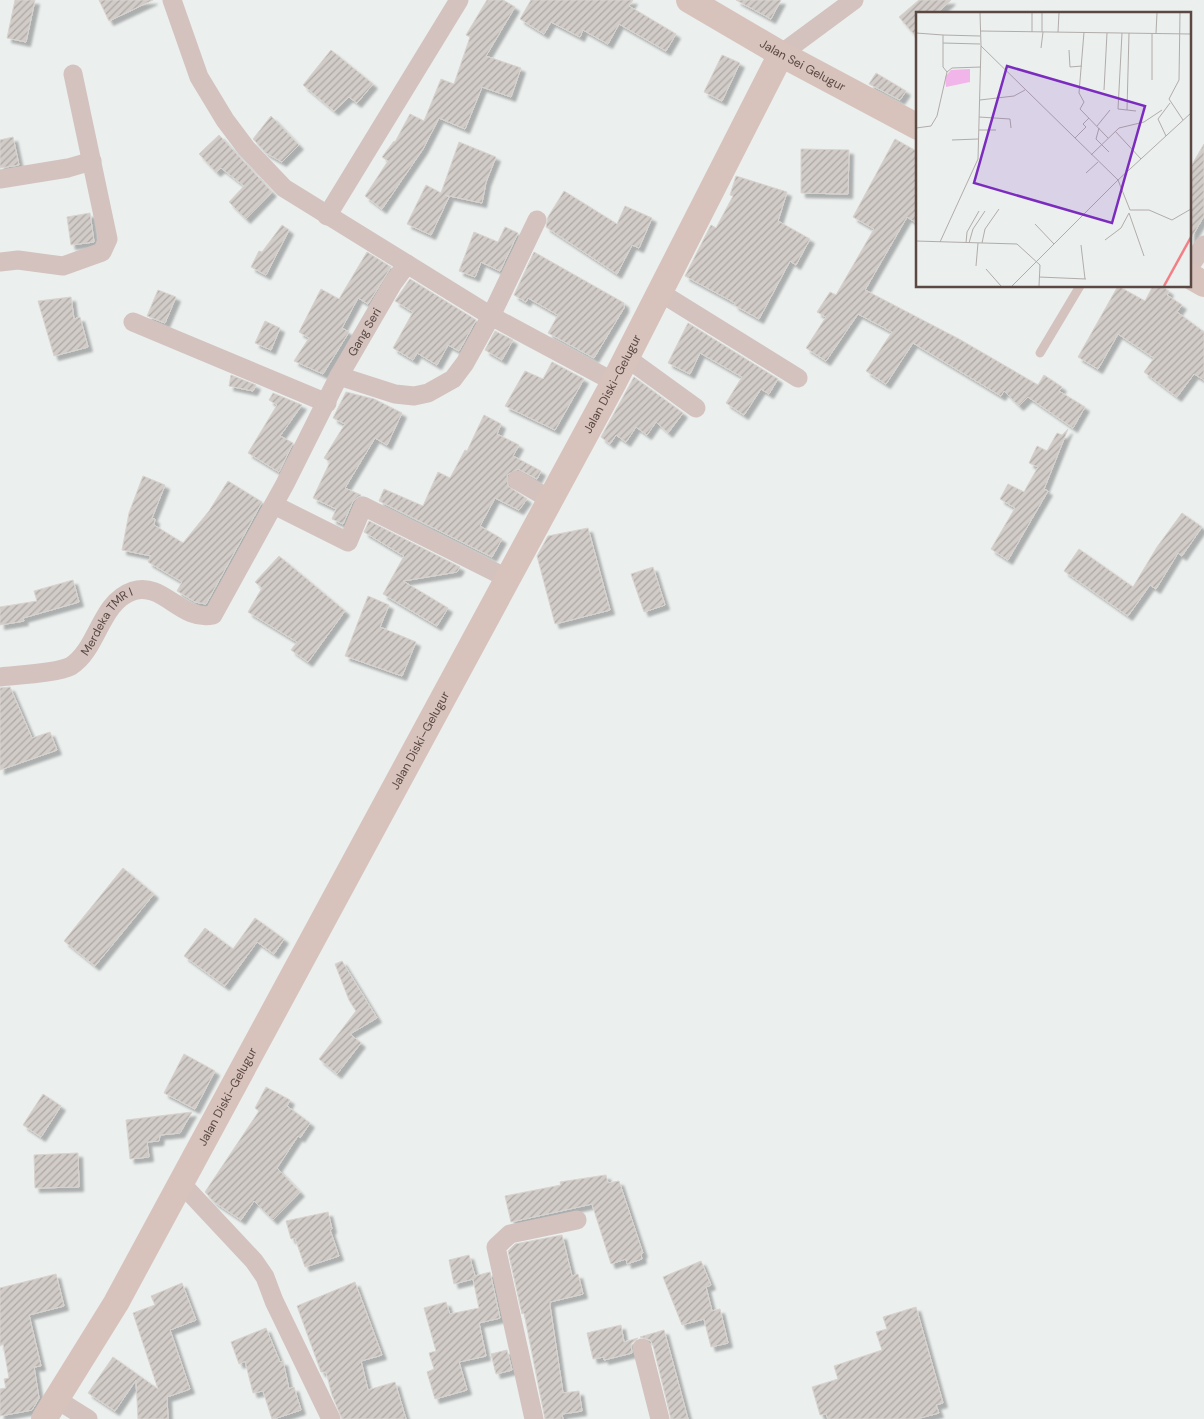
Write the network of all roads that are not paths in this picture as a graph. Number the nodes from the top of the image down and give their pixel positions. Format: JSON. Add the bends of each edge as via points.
{"nodes":[{"id":1,"x":172,"y":0,"type":"edge"},
{"id":2,"x":459,"y":0,"type":"edge"},
{"id":3,"x":688,"y":0,"type":"edge"},
{"id":4,"x":854,"y":0,"type":"edge"},
{"id":5,"x":781,"y":54,"type":"junction"},
{"id":6,"x":73,"y":74,"type":"dead end"},
{"id":7,"x":916,"y":126,"type":"edge"},
{"id":8,"x":92,"y":161,"type":"junction"},
{"id":9,"x":0,"y":179,"type":"edge"},
{"id":10,"x":327,"y":216,"type":"junction"},
{"id":11,"x":537,"y":220,"type":"dead end"},
{"id":12,"x":1204,"y":246,"type":"edge"},
{"id":13,"x":0,"y":262,"type":"edge"},
{"id":14,"x":1192,"y":263,"type":"edge"},
{"id":15,"x":407,"y":264,"type":"junction"},
{"id":16,"x":1192,"y":277,"type":"edge"},
{"id":17,"x":1204,"y":284,"type":"edge"},
{"id":18,"x":1079,"y":288,"type":"edge"},
{"id":19,"x":661,"y":293,"type":"junction"},
{"id":20,"x":491,"y":316,"type":"junction"},
{"id":21,"x":133,"y":322,"type":"dead end"},
{"id":22,"x":1040,"y":353,"type":"dead end"},
{"id":23,"x":627,"y":358,"type":"junction"},
{"id":24,"x":339,"y":376,"type":"junction"},
{"id":25,"x":798,"y":378,"type":"dead end"},
{"id":26,"x":614,"y":382,"type":"junction"},
{"id":27,"x":327,"y":403,"type":"junction"},
{"id":28,"x":696,"y":408,"type":"dead end"},
{"id":29,"x":517,"y":480,"type":"dead end"},
{"id":30,"x":551,"y":500,"type":"junction"},
{"id":31,"x":274,"y":505,"type":"junction"},
{"id":32,"x":507,"y":578,"type":"junction"},
{"id":33,"x":213,"y":615,"type":"joint"},
{"id":34,"x":0,"y":677,"type":"edge"},
{"id":35,"x":181,"y":1183,"type":"junction"},
{"id":36,"x":577,"y":1220,"type":"dead end"},
{"id":37,"x":642,"y":1348,"type":"dead end"},
{"id":38,"x":50,"y":1409,"type":"edge"},
{"id":39,"x":88,"y":1419,"type":"edge"},
{"id":40,"x":330,"y":1419,"type":"edge"},
{"id":41,"x":534,"y":1419,"type":"edge"},
{"id":42,"x":660,"y":1419,"type":"edge"}],
"edges":[{"from":1,"to":10,"type":"street","via":[[199,77],[225,120],[284,188]]},
{"from":2,"to":10,"type":"street"},
{"from":3,"to":5,"type":"main road","name":"Jalan Sei Gelugur"},
{"from":4,"to":5,"type":"street"},
{"from":5,"to":7,"type":"main road","name":"Jalan Sei Gelugur"},
{"from":5,"to":19,"type":"main road","name":"Jalan Diski–Gelugur"},
{"from":6,"to":8,"type":"street"},
{"from":8,"to":9,"type":"street"},
{"from":8,"to":13,"type":"street","via":[[108,239],[102,252],[63,266],[18,260]]},
{"from":10,"to":15,"type":"street"},
{"from":11,"to":20,"type":"street"},
{"from":12,"to":14,"type":"street"},
{"from":15,"to":20,"type":"street"},
{"from":15,"to":24,"type":"street","name":"Gang Seri"},
{"from":16,"to":17,"type":"main road"},
{"from":18,"to":22,"type":"lane"},
{"from":19,"to":23,"type":"main road","name":"Jalan Diski–Gelugur"},
{"from":19,"to":25,"type":"street"},
{"from":20,"to":24,"type":"street","via":[[453,378],[428,393],[414,396],[395,394]]},
{"from":20,"to":26,"type":"street"},
{"from":21,"to":27,"type":"street"},
{"from":23,"to":26,"type":"main road","name":"Jalan Diski–Gelugur"},
{"from":23,"to":28,"type":"street"},
{"from":24,"to":27,"type":"street","name":"Gang Seri"},
{"from":26,"to":30,"type":"main road","name":"Jalan Diski–Gelugur"},
{"from":27,"to":31,"type":"street","name":"Gang Seri"},
{"from":29,"to":30,"type":"street"},
{"from":30,"to":32,"type":"main road","name":"Jalan Diski–Gelugur"},
{"from":31,"to":32,"type":"street","via":[[348,542],[363,506]]},
{"from":31,"to":33,"type":"street","name":"Gang Seri"},
{"from":32,"to":35,"type":"main road","name":"Jalan Diski–Gelugur"},
{"from":33,"to":34,"type":"street","name":"Merdeka TMR I","via":[[202,617],[154,591],[135,590],[121,597],[111,608],[72,666]]},
{"from":35,"to":38,"type":"main road","name":"Jalan Diski–Gelugur","via":[[116,1303]]},
{"from":35,"to":40,"type":"street","via":[[265,1277]]},
{"from":36,"to":41,"type":"street","via":[[510,1234],[496,1247]]},
{"from":37,"to":42,"type":"street"},
{"from":38,"to":39,"type":"street"}]}
